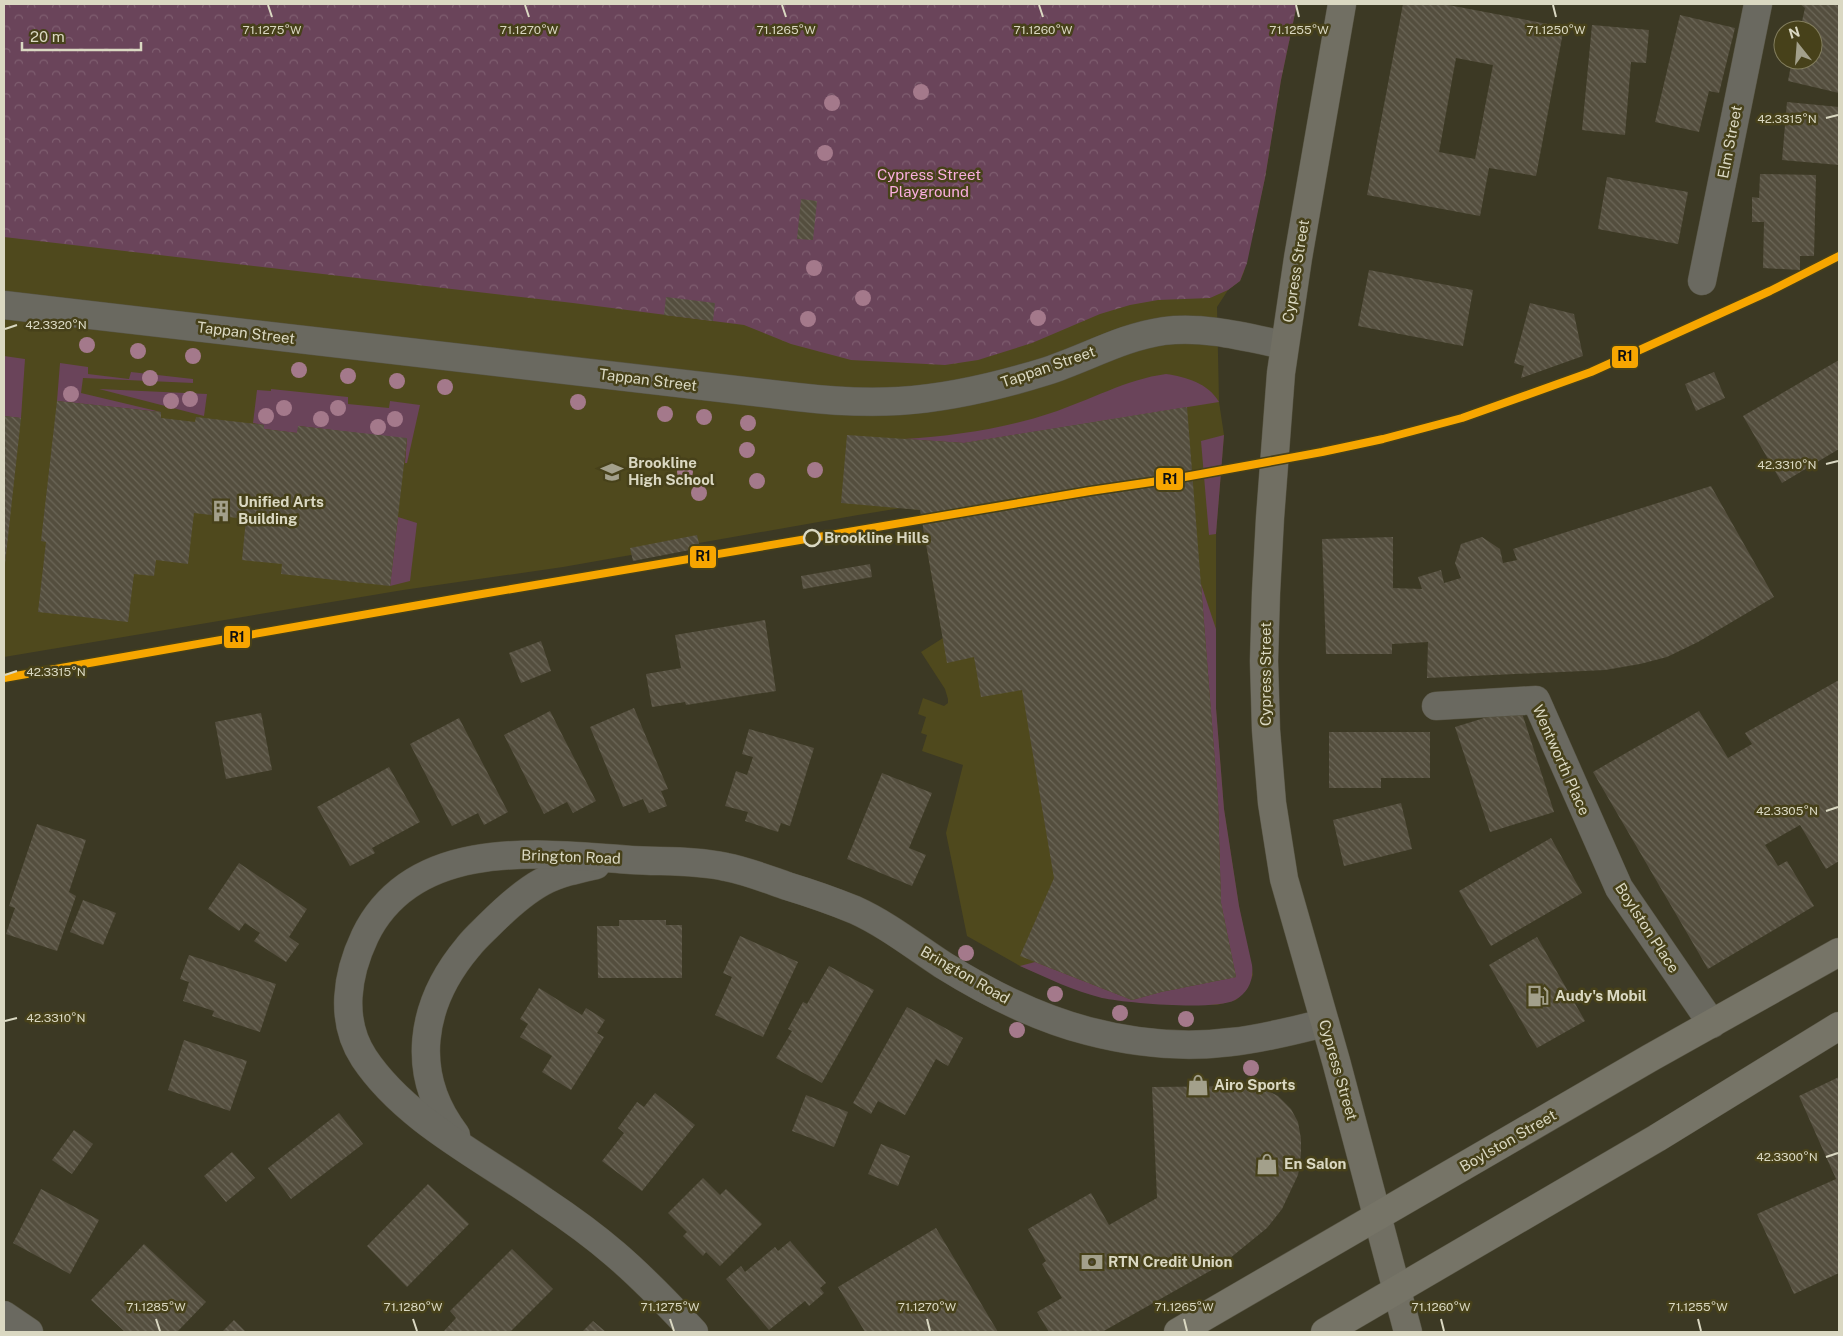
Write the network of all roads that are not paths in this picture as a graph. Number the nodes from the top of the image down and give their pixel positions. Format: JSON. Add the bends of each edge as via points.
{"nodes":[{"id":1,"x":1342,"y":4,"type":"edge"},
{"id":2,"x":1758,"y":4,"type":"edge"},
{"id":3,"x":1702,"y":281,"type":"dead end"},
{"id":4,"x":4,"y":305,"type":"edge"},
{"id":5,"x":1284,"y":345,"type":"junction"},
{"id":6,"x":1436,"y":706,"type":"dead end"},
{"id":7,"x":1592,"y":828,"type":"joint"},
{"id":8,"x":640,"y":860,"type":"junction"},
{"id":9,"x":1839,"y":952,"type":"edge"},
{"id":10,"x":1325,"y":1023,"type":"junction"},
{"id":11,"x":1712,"y":1024,"type":"junction"},
{"id":12,"x":1839,"y":1026,"type":"edge"},
{"id":13,"x":474,"y":1154,"type":"junction"},
{"id":14,"x":1377,"y":1216,"type":"junction"},
{"id":15,"x":1397,"y":1290,"type":"junction"},
{"id":16,"x":4,"y":1315,"type":"edge"},
{"id":17,"x":29,"y":1332,"type":"edge"},
{"id":18,"x":694,"y":1332,"type":"edge"},
{"id":19,"x":1178,"y":1332,"type":"edge"},
{"id":20,"x":1325,"y":1332,"type":"edge"},
{"id":21,"x":1408,"y":1332,"type":"edge"}],
"edges":[{"from":1,"to":5,"type":"main road","name":"Cypress Street"},
{"from":2,"to":3,"type":"street","name":"Elm Street"},
{"from":4,"to":5,"type":"street","name":"Tappan Street","via":[[851,402],[901,401],[996,386],[1049,370],[1127,339],[1163,331],[1216,332]]},
{"from":5,"to":10,"type":"main road","name":"Cypress Street","via":[[1266,593],[1267,755],[1284,879]]},
{"from":6,"to":7,"type":"street","name":"Wentworth Place","via":[[1536,700]]},
{"from":7,"to":11,"type":"street","name":"Boylston Place","via":[[1619,888]]},
{"from":8,"to":10,"type":"street","name":"Brington Road","via":[[725,867],[853,909],[996,994],[1053,1020],[1099,1034],[1148,1042],[1214,1044],[1270,1036]]},
{"from":8,"to":13,"type":"street","via":[[569,871],[542,882],[517,899],[467,947],[440,990],[426,1037],[427,1075],[443,1118]]},
{"from":8,"to":13,"type":"street","name":"Brington Road","via":[[529,854],[452,864],[410,883],[393,896],[372,921],[350,981],[347,1007],[356,1045],[366,1062],[405,1103]]},
{"from":9,"to":11,"type":"highway","name":"Boylston Street"},
{"from":10,"to":14,"type":"main road","name":"Cypress Street"},
{"from":11,"to":14,"type":"highway","name":"Boylston Street"},
{"from":12,"to":15,"type":"highway","via":[[1657,1138]]},
{"from":13,"to":18,"type":"street","name":"Brington Road","via":[[612,1252]]},
{"from":14,"to":15,"type":"main road","name":"Cypress Street"},
{"from":14,"to":19,"type":"highway","name":"Boylston Street"},
{"from":15,"to":20,"type":"highway"},
{"from":15,"to":21,"type":"main road","name":"Cypress Street"},
{"from":16,"to":17,"type":"street"}]}
